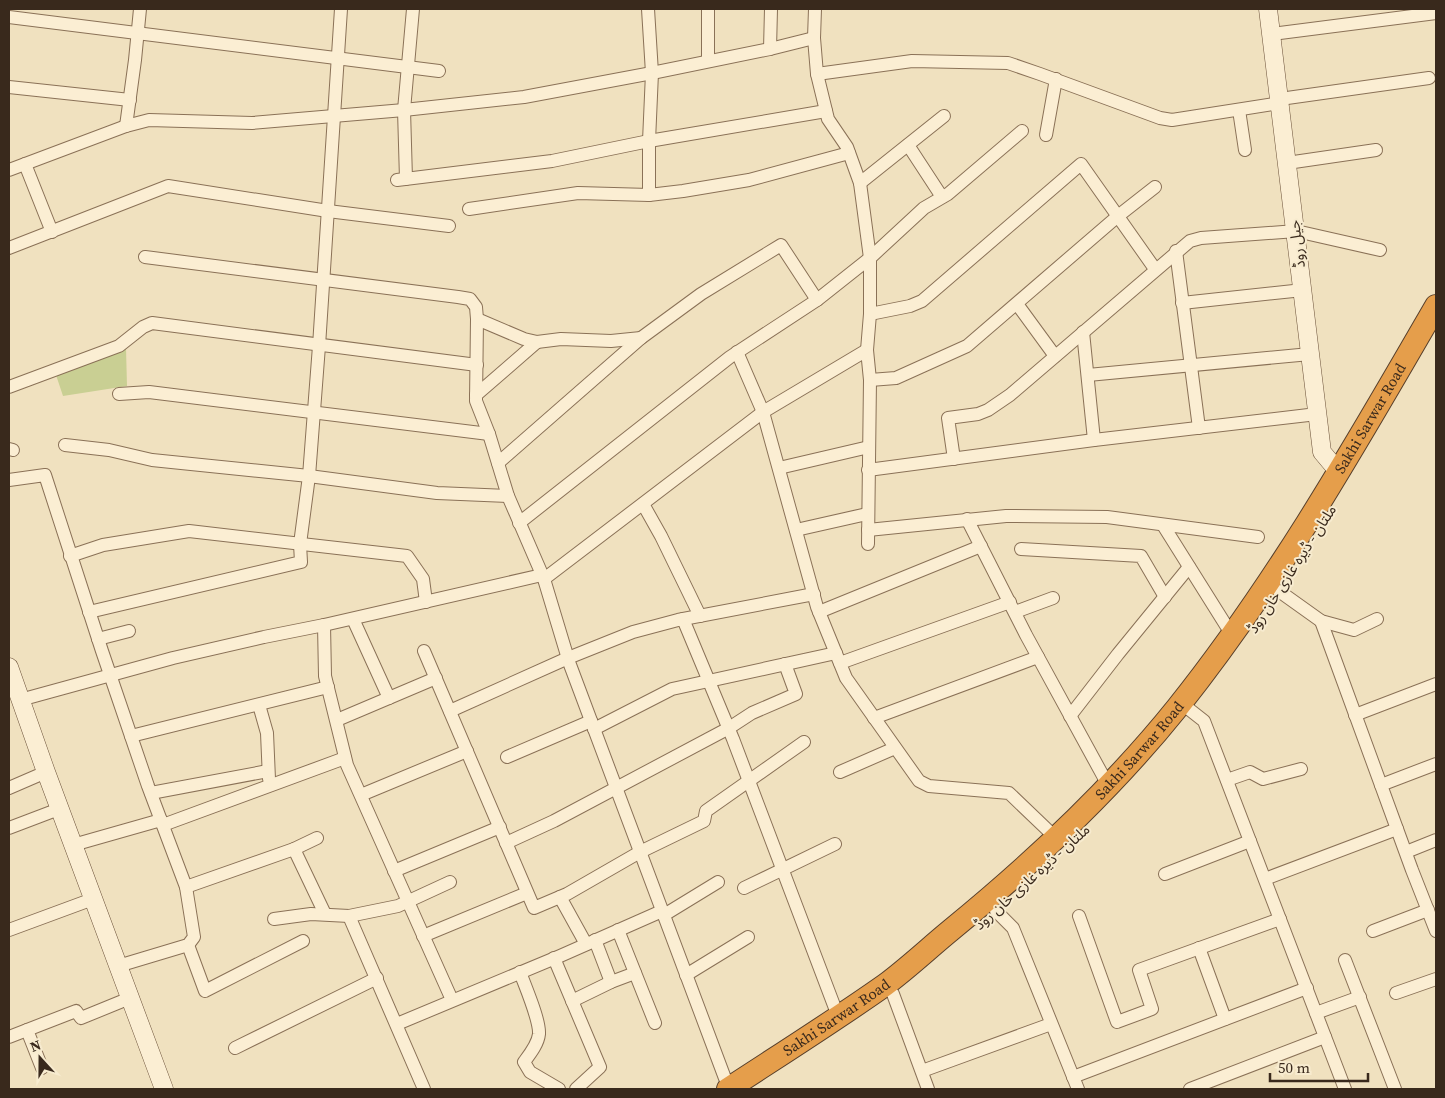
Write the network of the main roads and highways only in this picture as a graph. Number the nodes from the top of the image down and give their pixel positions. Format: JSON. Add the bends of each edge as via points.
{"nodes":[{"id":1,"x":1268,"y":9,"type":"edge"},
{"id":2,"x":1436,"y":306,"type":"edge"},
{"id":3,"x":1436,"y":332,"type":"edge"},
{"id":4,"x":1341,"y":470,"type":"junction"},
{"id":5,"x":9,"y":667,"type":"edge"},
{"id":6,"x":1145,"y":755,"type":"junction"},
{"id":7,"x":890,"y":989,"type":"junction"},
{"id":8,"x":164,"y":1089,"type":"edge"},
{"id":9,"x":728,"y":1089,"type":"edge"},
{"id":10,"x":751,"y":1089,"type":"edge"}],
"edges":[{"from":1,"to":4,"type":"main road","name":"جیل روڈ","via":[[1322,452]]},
{"from":2,"to":4,"type":"highway","name":"Sakhi Sarwar Road"},
{"from":3,"to":6,"type":"highway","name":"ملتان - ڈیرہ غازی خان روڈ","via":[[1353,475],[1280,591],[1190,710]]},
{"from":4,"to":6,"type":"highway","name":"Sakhi Sarwar Road","via":[[1268,583]]},
{"from":5,"to":8,"type":"main road"},
{"from":6,"to":7,"type":"highway","name":"Sakhi Sarwar Road"},
{"from":6,"to":7,"type":"highway","name":"ملتان - ڈیرہ غازی خان روڈ","via":[[1089,826],[996,911]]},
{"from":7,"to":9,"type":"highway","name":"Sakhi Sarwar Road","via":[[838,1016]]},
{"from":7,"to":10,"type":"highway","name":"ملتان - ڈیرہ غازی خان روڈ"}]}
